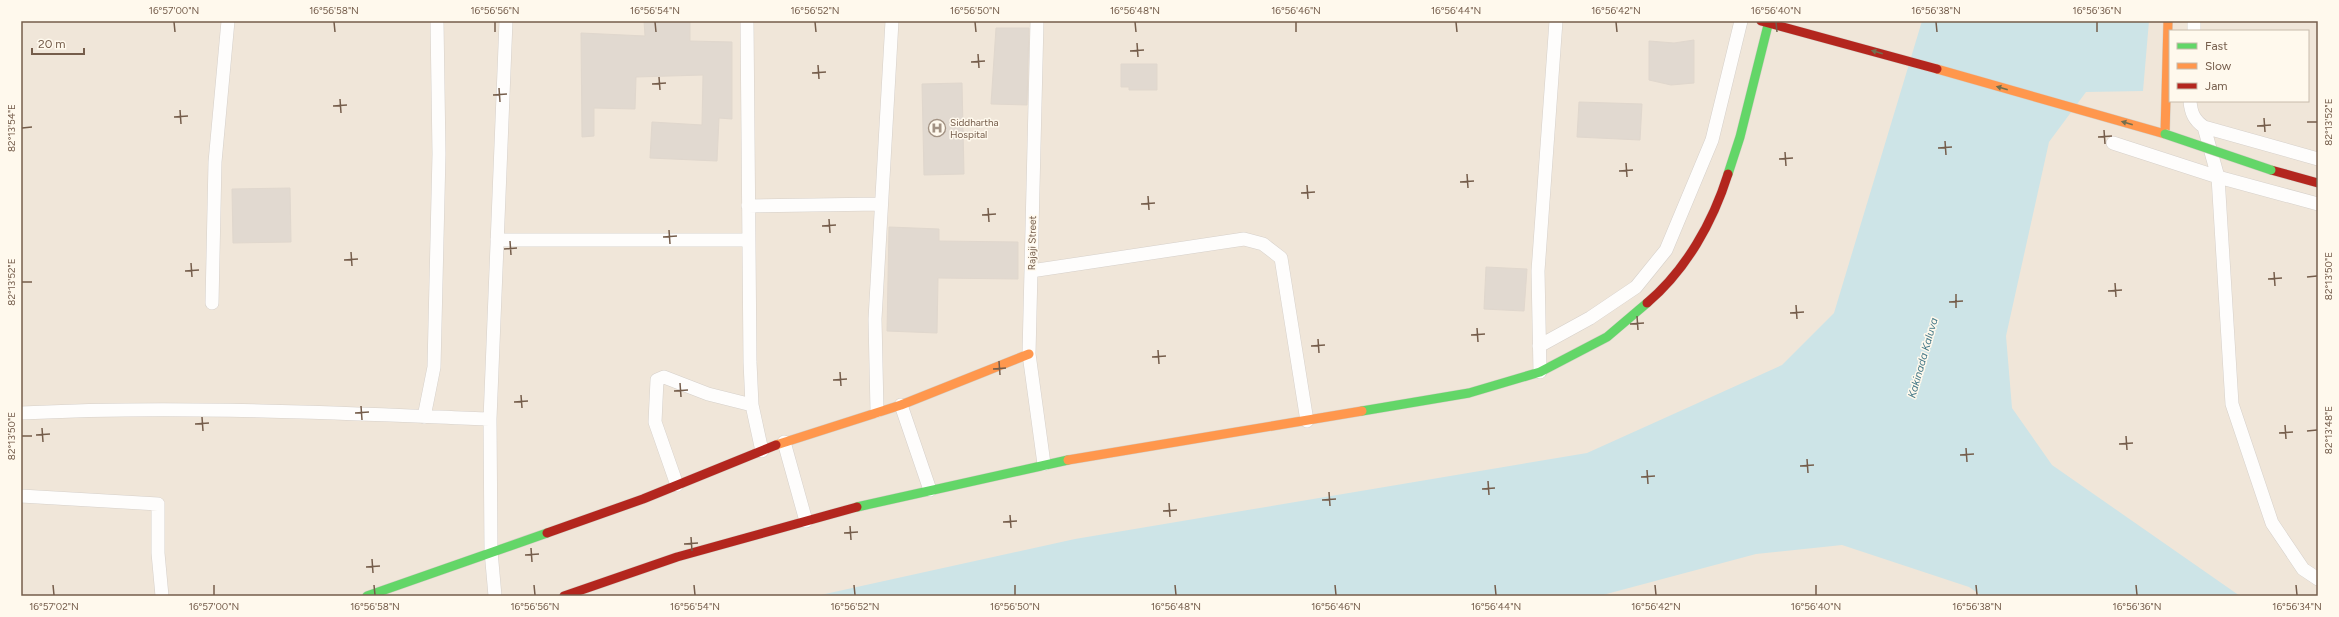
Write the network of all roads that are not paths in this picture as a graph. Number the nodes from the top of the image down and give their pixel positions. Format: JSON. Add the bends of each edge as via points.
{"nodes":[{"id":1,"x":228,"y":21,"type":"edge"},
{"id":2,"x":437,"y":21,"type":"edge"},
{"id":3,"x":506,"y":21,"type":"edge"},
{"id":4,"x":747,"y":21,"type":"edge"},
{"id":5,"x":892,"y":21,"type":"edge"},
{"id":6,"x":1037,"y":21,"type":"edge"},
{"id":7,"x":1556,"y":21,"type":"edge"},
{"id":8,"x":1741,"y":21,"type":"edge"},
{"id":9,"x":2168,"y":21,"type":"edge"},
{"id":10,"x":1766,"y":22,"type":"edge"},
{"id":11,"x":2190,"y":102,"type":"edge"},
{"id":12,"x":2204,"y":127,"type":"junction"},
{"id":13,"x":2165,"y":134,"type":"junction"},
{"id":14,"x":2113,"y":143,"type":"dead end"},
{"id":15,"x":2318,"y":159,"type":"edge"},
{"id":16,"x":2218,"y":177,"type":"junction"},
{"id":17,"x":2318,"y":183,"type":"edge"},
{"id":18,"x":881,"y":204,"type":"junction"},
{"id":19,"x":2318,"y":204,"type":"edge"},
{"id":20,"x":748,"y":206,"type":"junction"},
{"id":21,"x":497,"y":240,"type":"junction"},
{"id":22,"x":748,"y":240,"type":"junction"},
{"id":23,"x":1031,"y":271,"type":"junction"},
{"id":24,"x":212,"y":303,"type":"dead end"},
{"id":25,"x":1539,"y":346,"type":"junction"},
{"id":26,"x":1029,"y":354,"type":"junction"},
{"id":27,"x":1540,"y":372,"type":"junction"},
{"id":28,"x":901,"y":404,"type":"junction"},
{"id":29,"x":752,"y":405,"type":"junction"},
{"id":30,"x":877,"y":412,"type":"junction"},
{"id":31,"x":21,"y":413,"type":"edge"},
{"id":32,"x":424,"y":416,"type":"junction"},
{"id":33,"x":490,"y":419,"type":"junction"},
{"id":34,"x":1307,"y":421,"type":"junction"},
{"id":35,"x":784,"y":442,"type":"junction"},
{"id":36,"x":762,"y":451,"type":"junction"},
{"id":37,"x":1044,"y":464,"type":"junction"},
{"id":38,"x":677,"y":485,"type":"junction"},
{"id":39,"x":930,"y":490,"type":"junction"},
{"id":40,"x":21,"y":496,"type":"edge"},
{"id":41,"x":806,"y":521,"type":"junction"},
{"id":42,"x":491,"y":551,"type":"junction"},
{"id":43,"x":2318,"y":579,"type":"edge"},
{"id":44,"x":162,"y":596,"type":"edge"},
{"id":45,"x":367,"y":596,"type":"edge"},
{"id":46,"x":495,"y":596,"type":"edge"},
{"id":47,"x":564,"y":596,"type":"edge"}],
"edges":[{"from":1,"to":24,"type":"street","via":[[215,162]]},
{"from":2,"to":32,"type":"street","via":[[439,154],[434,367]]},
{"from":3,"to":21,"type":"street"},
{"from":4,"to":20,"type":"street"},
{"from":5,"to":18,"type":"street"},
{"from":6,"to":23,"type":"street","name":"Rajaji Street"},
{"from":7,"to":25,"type":"street","via":[[1538,271]]},
{"from":8,"to":25,"type":"street","via":[[1712,140],[1666,250],[1636,287],[1590,318]]},
{"from":9,"to":13,"type":"main road"},
{"from":13,"to":10,"type":"main road","one_way":true},
{"from":10,"to":27,"type":"main road","via":[[1740,138],[1721,195],[1696,244],[1661,291],[1607,337]]},
{"from":11,"to":12,"type":"street","via":[[2196,122]]},
{"from":12,"to":15,"type":"street"},
{"from":12,"to":16,"type":"street"},
{"from":13,"to":17,"type":"main road","bridge":true},
{"from":14,"to":16,"type":"street"},
{"from":16,"to":19,"type":"street"},
{"from":16,"to":43,"type":"street","via":[[2232,404],[2272,523],[2303,569]]},
{"from":18,"to":20,"type":"street"},
{"from":18,"to":30,"type":"street","via":[[875,319]]},
{"from":20,"to":22,"type":"street"},
{"from":21,"to":22,"type":"street"},
{"from":21,"to":33,"type":"street"},
{"from":22,"to":29,"type":"street"},
{"from":23,"to":26,"type":"street","name":"Rajaji Street"},
{"from":23,"to":34,"type":"street","via":[[1244,239],[1263,244],[1281,258]]},
{"from":25,"to":27,"type":"street"},
{"from":26,"to":28,"type":"main road"},
{"from":26,"to":37,"type":"street","name":"Rajaji Street"},
{"from":27,"to":34,"type":"main road","via":[[1469,393]]},
{"from":28,"to":30,"type":"main road"},
{"from":28,"to":39,"type":"street"},
{"from":29,"to":36,"type":"street"},
{"from":29,"to":38,"type":"street","via":[[708,394],[664,377],[657,380],[655,422]]},
{"from":30,"to":35,"type":"main road"},
{"from":31,"to":32,"type":"street","via":[[67,410],[188,410]]},
{"from":32,"to":33,"type":"street"},
{"from":33,"to":42,"type":"street"},
{"from":34,"to":37,"type":"main road"},
{"from":35,"to":36,"type":"main road"},
{"from":35,"to":41,"type":"street"},
{"from":36,"to":38,"type":"main road"},
{"from":37,"to":39,"type":"main road"},
{"from":38,"to":42,"type":"main road"},
{"from":39,"to":41,"type":"main road"},
{"from":40,"to":44,"type":"street","via":[[158,504],[158,552]]},
{"from":41,"to":47,"type":"main road","via":[[677,557]]},
{"from":42,"to":45,"type":"main road"},
{"from":42,"to":46,"type":"street"}]}
